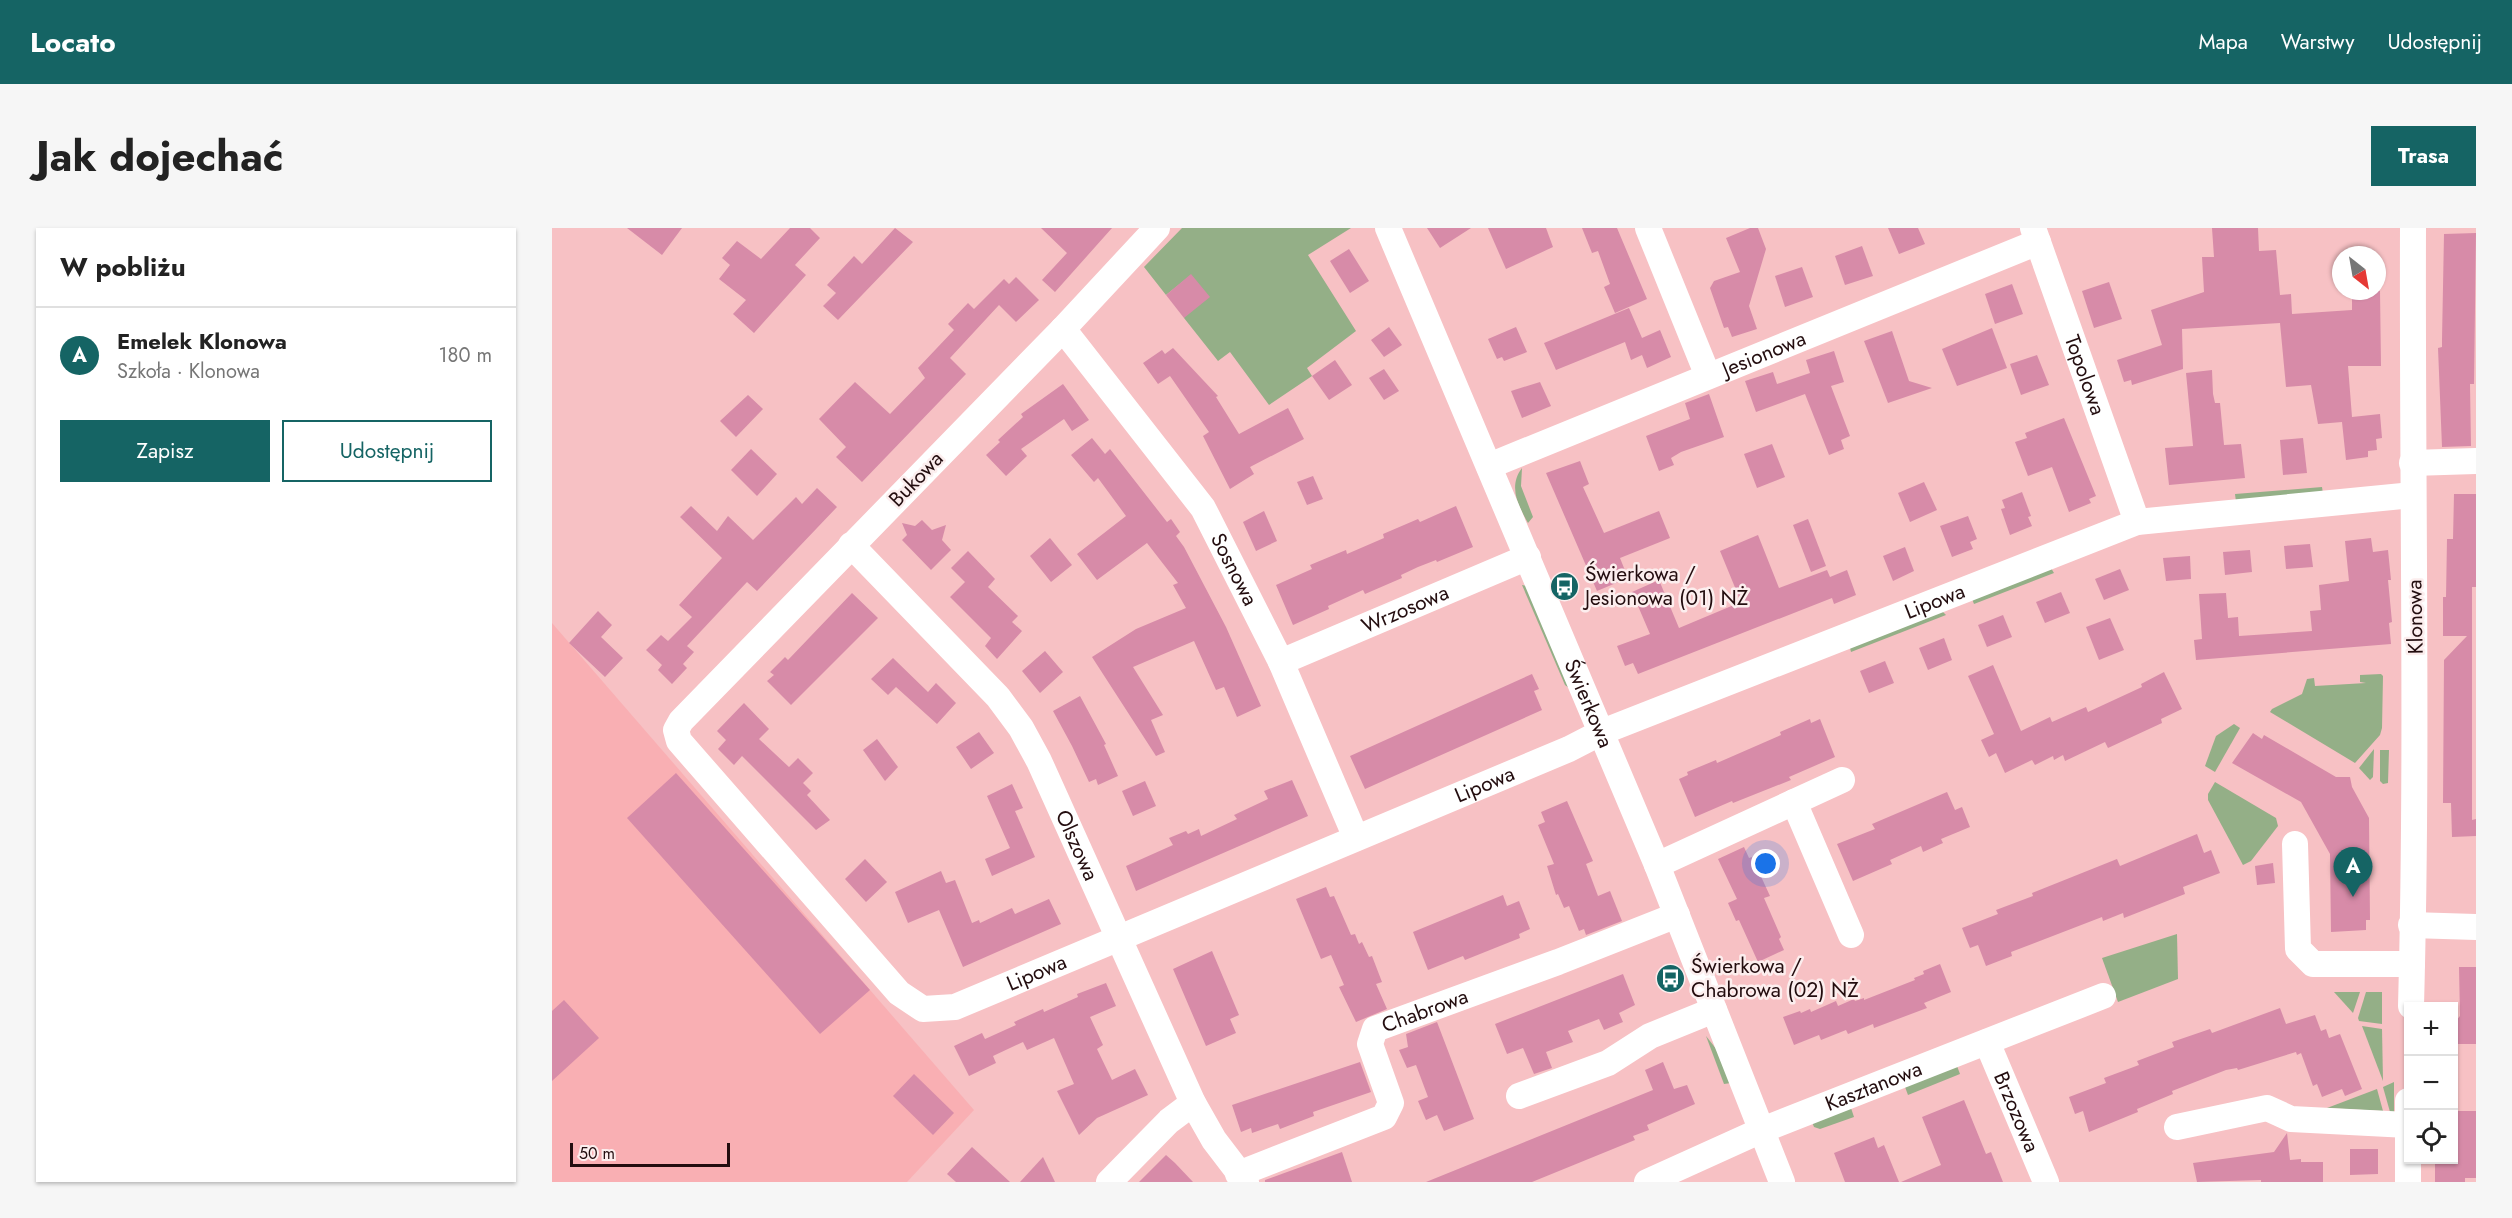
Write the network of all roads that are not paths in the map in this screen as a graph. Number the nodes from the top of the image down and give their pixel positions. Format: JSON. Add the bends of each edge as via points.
{"nodes":[{"id":1,"x":1157,"y":228,"type":"edge"},
{"id":2,"x":1388,"y":228,"type":"edge"},
{"id":3,"x":1648,"y":228,"type":"edge"},
{"id":4,"x":2413,"y":228,"type":"edge"},
{"id":5,"x":2036,"y":235,"type":"edge"},
{"id":6,"x":1063,"y":329,"type":"junction"},
{"id":7,"x":1708,"y":376,"type":"junction"},
{"id":8,"x":2476,"y":461,"type":"edge"},
{"id":9,"x":2412,"y":463,"type":"junction"},
{"id":10,"x":1489,"y":466,"type":"junction"},
{"id":11,"x":2413,"y":495,"type":"junction"},
{"id":12,"x":2137,"y":522,"type":"junction"},
{"id":13,"x":851,"y":545,"type":"junction"},
{"id":14,"x":1528,"y":557,"type":"junction"},
{"id":15,"x":1281,"y":662,"type":"junction"},
{"id":16,"x":676,"y":730,"type":"joint"},
{"id":17,"x":1602,"y":732,"type":"junction"},
{"id":18,"x":1842,"y":780,"type":"dead end"},
{"id":19,"x":1794,"y":802,"type":"junction"},
{"id":20,"x":1356,"y":838,"type":"junction"},
{"id":21,"x":2295,"y":844,"type":"dead end"},
{"id":22,"x":1657,"y":865,"type":"junction"},
{"id":23,"x":1677,"y":915,"type":"junction"},
{"id":24,"x":2411,"y":925,"type":"junction"},
{"id":25,"x":2476,"y":927,"type":"edge"},
{"id":26,"x":1851,"y":935,"type":"dead end"},
{"id":27,"x":1118,"y":938,"type":"junction"},
{"id":28,"x":2412,"y":964,"type":"junction"},
{"id":29,"x":2103,"y":996,"type":"dead end"},
{"id":30,"x":2411,"y":1002,"type":"edge"},
{"id":31,"x":1714,"y":1010,"type":"junction"},
{"id":32,"x":1988,"y":1042,"type":"junction"},
{"id":33,"x":1519,"y":1096,"type":"dead end"},
{"id":34,"x":1193,"y":1103,"type":"junction"},
{"id":35,"x":2404,"y":1125,"type":"edge"},
{"id":36,"x":2177,"y":1127,"type":"dead end"},
{"id":37,"x":1762,"y":1130,"type":"junction"},
{"id":38,"x":2408,"y":1164,"type":"edge"},
{"id":39,"x":1242,"y":1178,"type":"edge"},
{"id":40,"x":1109,"y":1182,"type":"edge"},
{"id":41,"x":1647,"y":1182,"type":"edge"},
{"id":42,"x":1782,"y":1182,"type":"edge"},
{"id":43,"x":2046,"y":1182,"type":"edge"},
{"id":44,"x":2408,"y":1182,"type":"edge"}],
"edges":[{"from":1,"to":6,"type":"street","name":"Bukowa"},
{"from":2,"to":10,"type":"street","name":"Świerkowa"},
{"from":3,"to":7,"type":"street"},
{"from":4,"to":9,"type":"street","name":"Klonowa"},
{"from":5,"to":7,"type":"street","name":"Jesionowa"},
{"from":5,"to":12,"type":"street","name":"Topolowa"},
{"from":6,"to":13,"type":"street","name":"Bukowa"},
{"from":6,"to":15,"type":"street","name":"Sosnowa","via":[[1203,508]]},
{"from":7,"to":10,"type":"street","name":"Jesionowa"},
{"from":8,"to":9,"type":"street"},
{"from":9,"to":11,"type":"street","name":"Klonowa"},
{"from":10,"to":14,"type":"street","name":"Świerkowa"},
{"from":11,"to":12,"type":"street","name":"Lipowa"},
{"from":11,"to":24,"type":"street","name":"Klonowa","via":[[2416,660]]},
{"from":12,"to":17,"type":"street","name":"Lipowa"},
{"from":13,"to":16,"type":"street","name":"Bukowa"},
{"from":13,"to":27,"type":"street","name":"Olszowa","via":[[998,697],[1021,728]]},
{"from":14,"to":15,"type":"street","name":"Wrzosowa"},
{"from":14,"to":17,"type":"street","name":"Świerkowa"},
{"from":15,"to":20,"type":"street","name":"Sosnowa"},
{"from":16,"to":27,"type":"street","name":"Lipowa","via":[[679,741],[899,993],[923,1009],[955,1007]]},
{"from":17,"to":20,"type":"street","name":"Lipowa"},
{"from":17,"to":22,"type":"street","name":"Świerkowa"},
{"from":18,"to":19,"type":"street"},
{"from":19,"to":22,"type":"street"},
{"from":19,"to":26,"type":"street"},
{"from":20,"to":27,"type":"street","name":"Lipowa"},
{"from":21,"to":28,"type":"street","via":[[2298,949],[2313,963]]},
{"from":22,"to":23,"type":"street","name":"Świerkowa"},
{"from":23,"to":31,"type":"street","name":"Świerkowa"},
{"from":23,"to":39,"type":"street","name":"Chabrowa","via":[[1376,1029],[1370,1044],[1391,1103],[1384,1118]]},
{"from":24,"to":25,"type":"street"},
{"from":24,"to":28,"type":"street","name":"Klonowa"},
{"from":27,"to":34,"type":"street","name":"Olszowa"},
{"from":28,"to":30,"type":"street","name":"Klonowa"},
{"from":29,"to":32,"type":"street","name":"Kasztanowa"},
{"from":31,"to":33,"type":"street","via":[[1650,1036],[1608,1064]]},
{"from":31,"to":37,"type":"street","name":"Świerkowa"},
{"from":32,"to":37,"type":"street","name":"Kasztanowa"},
{"from":32,"to":43,"type":"street","name":"Brzozowa"},
{"from":34,"to":39,"type":"street","name":"Olszowa"},
{"from":34,"to":40,"type":"street","via":[[1169,1121]]},
{"from":35,"to":36,"type":"street","via":[[2291,1119],[2267,1108]]},
{"from":37,"to":41,"type":"street","name":"Kasztanowa"},
{"from":37,"to":42,"type":"street","name":"Świerkowa"},
{"from":38,"to":44,"type":"street"}]}
